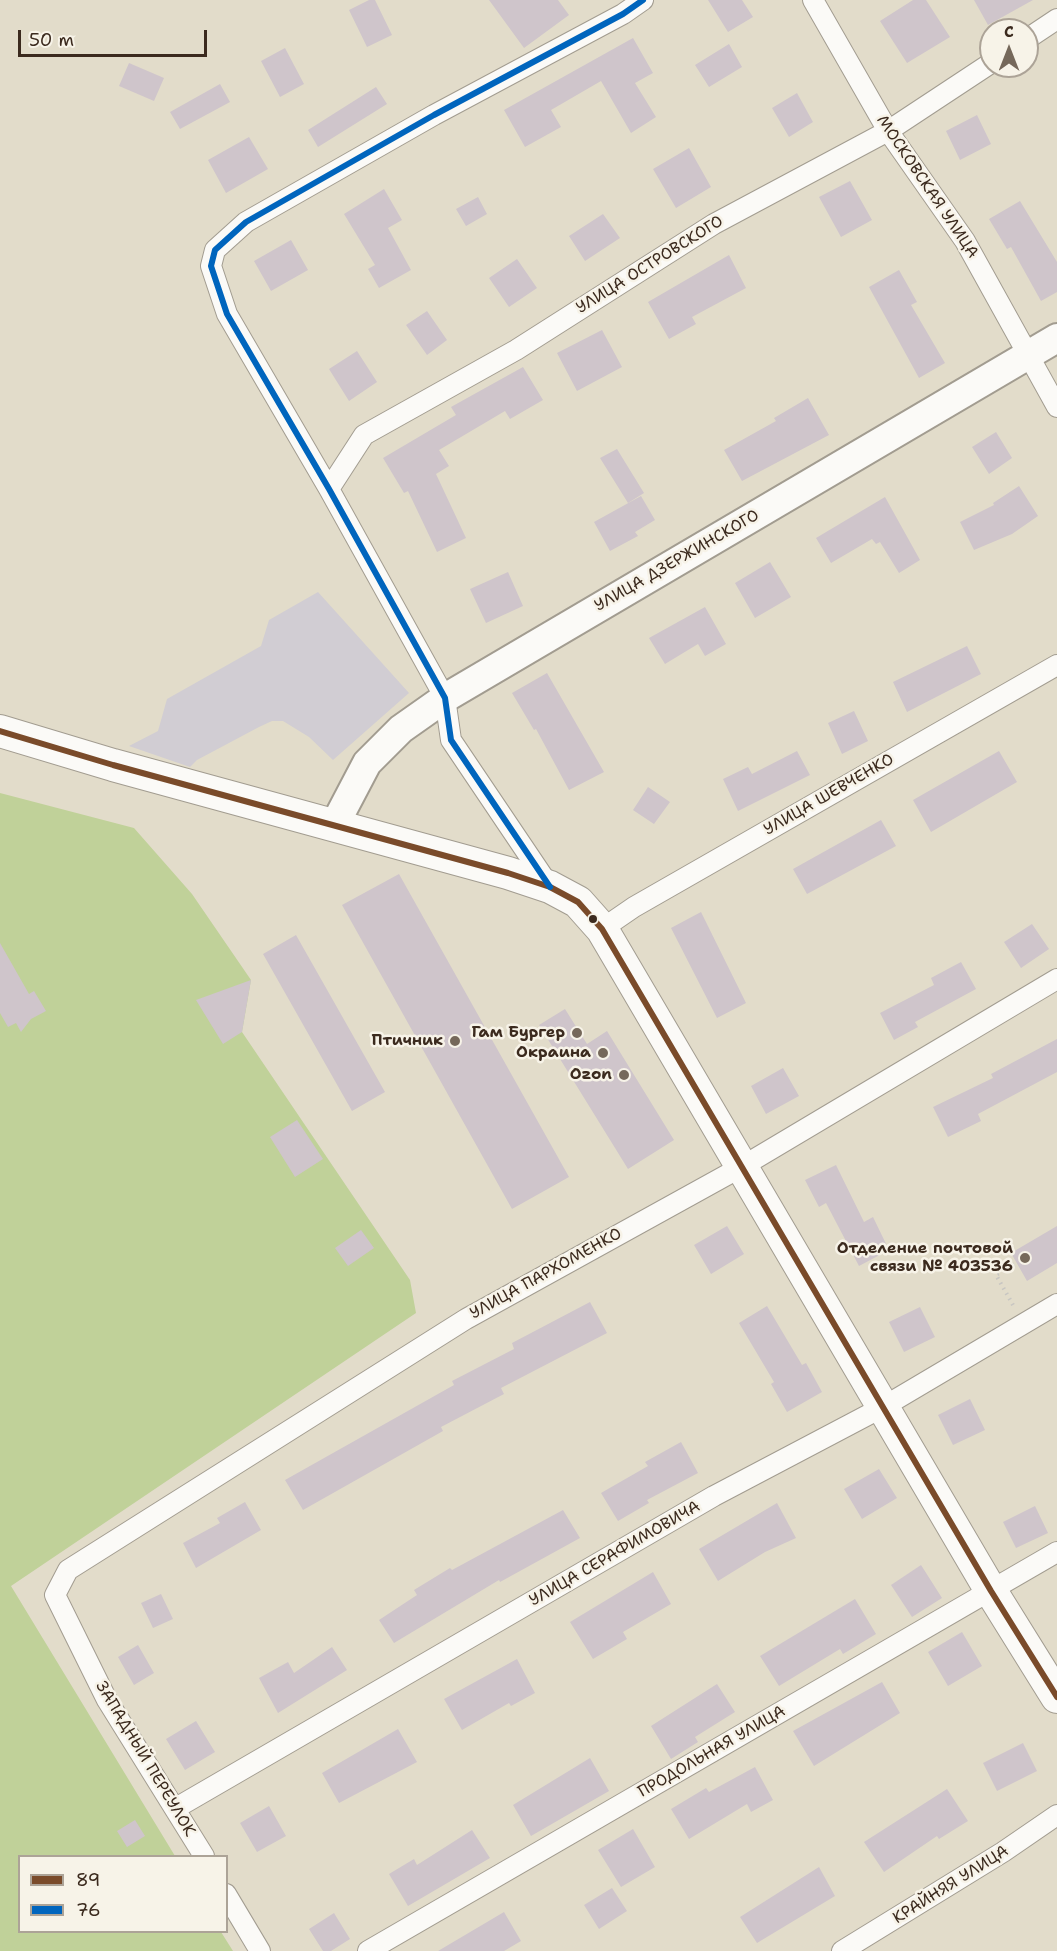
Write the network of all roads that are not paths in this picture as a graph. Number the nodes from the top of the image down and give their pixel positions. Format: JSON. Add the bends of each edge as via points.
{"nodes":[{"id":1,"x":643,"y":0,"type":"edge"},
{"id":2,"x":813,"y":0,"type":"edge"},
{"id":3,"x":1057,"y":19,"type":"edge"},
{"id":4,"x":1039,"y":31,"type":"edge"},
{"id":5,"x":979,"y":71,"type":"edge"},
{"id":6,"x":888,"y":131,"type":"junction"},
{"id":7,"x":1057,"y":338,"type":"edge"},
{"id":8,"x":1029,"y":355,"type":"junction"},
{"id":9,"x":1057,"y":407,"type":"edge"},
{"id":10,"x":329,"y":489,"type":"junction"},
{"id":11,"x":1057,"y":664,"type":"edge"},
{"id":12,"x":445,"y":698,"type":"junction"},
{"id":13,"x":0,"y":731,"type":"edge"},
{"id":14,"x":335,"y":824,"type":"junction"},
{"id":15,"x":550,"y":887,"type":"junction"},
{"id":16,"x":602,"y":929,"type":"junction"},
{"id":17,"x":1057,"y":979,"type":"edge"},
{"id":18,"x":743,"y":1166,"type":"junction"},
{"id":19,"x":1057,"y":1304,"type":"edge"},
{"id":20,"x":883,"y":1407,"type":"junction"},
{"id":21,"x":1057,"y":1552,"type":"edge"},
{"id":22,"x":991,"y":1591,"type":"junction"},
{"id":23,"x":56,"y":1595,"type":"joint"},
{"id":24,"x":1057,"y":1697,"type":"edge"},
{"id":25,"x":176,"y":1808,"type":"junction"},
{"id":26,"x":1057,"y":1815,"type":"edge"},
{"id":27,"x":203,"y":1855,"type":"edge"},
{"id":28,"x":228,"y":1897,"type":"edge"},
{"id":29,"x":856,"y":1949,"type":"edge"},
{"id":30,"x":260,"y":1951,"type":"edge"},
{"id":31,"x":368,"y":1951,"type":"edge"}],
"edges":[{"from":1,"to":10,"type":"street","via":[[246,222],[215,250],[211,266],[227,314]]},
{"from":2,"to":6,"type":"street","name":"МОСКОВСКАЯ УЛИЦА"},
{"from":3,"to":4,"type":"street"},
{"from":5,"to":6,"type":"street","name":"УЛИЦА ОСТРОВСКОГО"},
{"from":6,"to":8,"type":"street","name":"МОСКОВСКАЯ УЛИЦА","via":[[965,241]]},
{"from":6,"to":10,"type":"street","name":"УЛИЦА ОСТРОВСКОГО","via":[[714,224],[516,350],[364,435]]},
{"from":7,"to":8,"type":"street","name":"УЛИЦА ДЗЕРЖИНСКОГО"},
{"from":8,"to":9,"type":"street","name":"МОСКОВСКАЯ УЛИЦА"},
{"from":8,"to":12,"type":"street","name":"УЛИЦА ДЗЕРЖИНСКОГО"},
{"from":10,"to":12,"type":"street"},
{"from":11,"to":16,"type":"street","name":"УЛИЦА ШЕВЧЕНКО"},
{"from":12,"to":14,"type":"street","name":"УЛИЦА ДЗЕРЖИНСКОГО","via":[[401,729],[367,763]]},
{"from":12,"to":15,"type":"street","via":[[451,740]]},
{"from":13,"to":14,"type":"main road"},
{"from":14,"to":15,"type":"main road"},
{"from":15,"to":16,"type":"main road","via":[[579,902]]},
{"from":16,"to":18,"type":"main road"},
{"from":17,"to":18,"type":"street","name":"УЛИЦА ПАРХОМЕНКО"},
{"from":18,"to":20,"type":"main road"},
{"from":18,"to":23,"type":"street","name":"УЛИЦА ПАРХОМЕНКО","via":[[456,1325],[68,1570]]},
{"from":19,"to":20,"type":"street","name":"УЛИЦА СЕРАФИМОВИЧА"},
{"from":20,"to":22,"type":"main road"},
{"from":20,"to":25,"type":"street","name":"УЛИЦА СЕРАФИМОВИЧА","via":[[714,1496]]},
{"from":21,"to":22,"type":"street","name":"ПРОДОЛЬНАЯ УЛИЦА"},
{"from":22,"to":24,"type":"main road"},
{"from":22,"to":31,"type":"street","name":"ПРОДОЛЬНАЯ УЛИЦА"},
{"from":23,"to":25,"type":"street","name":"ЗАПАДНЫЙ ПЕРЕУЛОК","via":[[106,1700]]},
{"from":25,"to":27,"type":"street","name":"ЗАПАДНЫЙ ПЕРЕУЛОК"},
{"from":26,"to":29,"type":"street","name":"КРАЙНЯЯ УЛИЦА"},
{"from":28,"to":30,"type":"street"}]}
